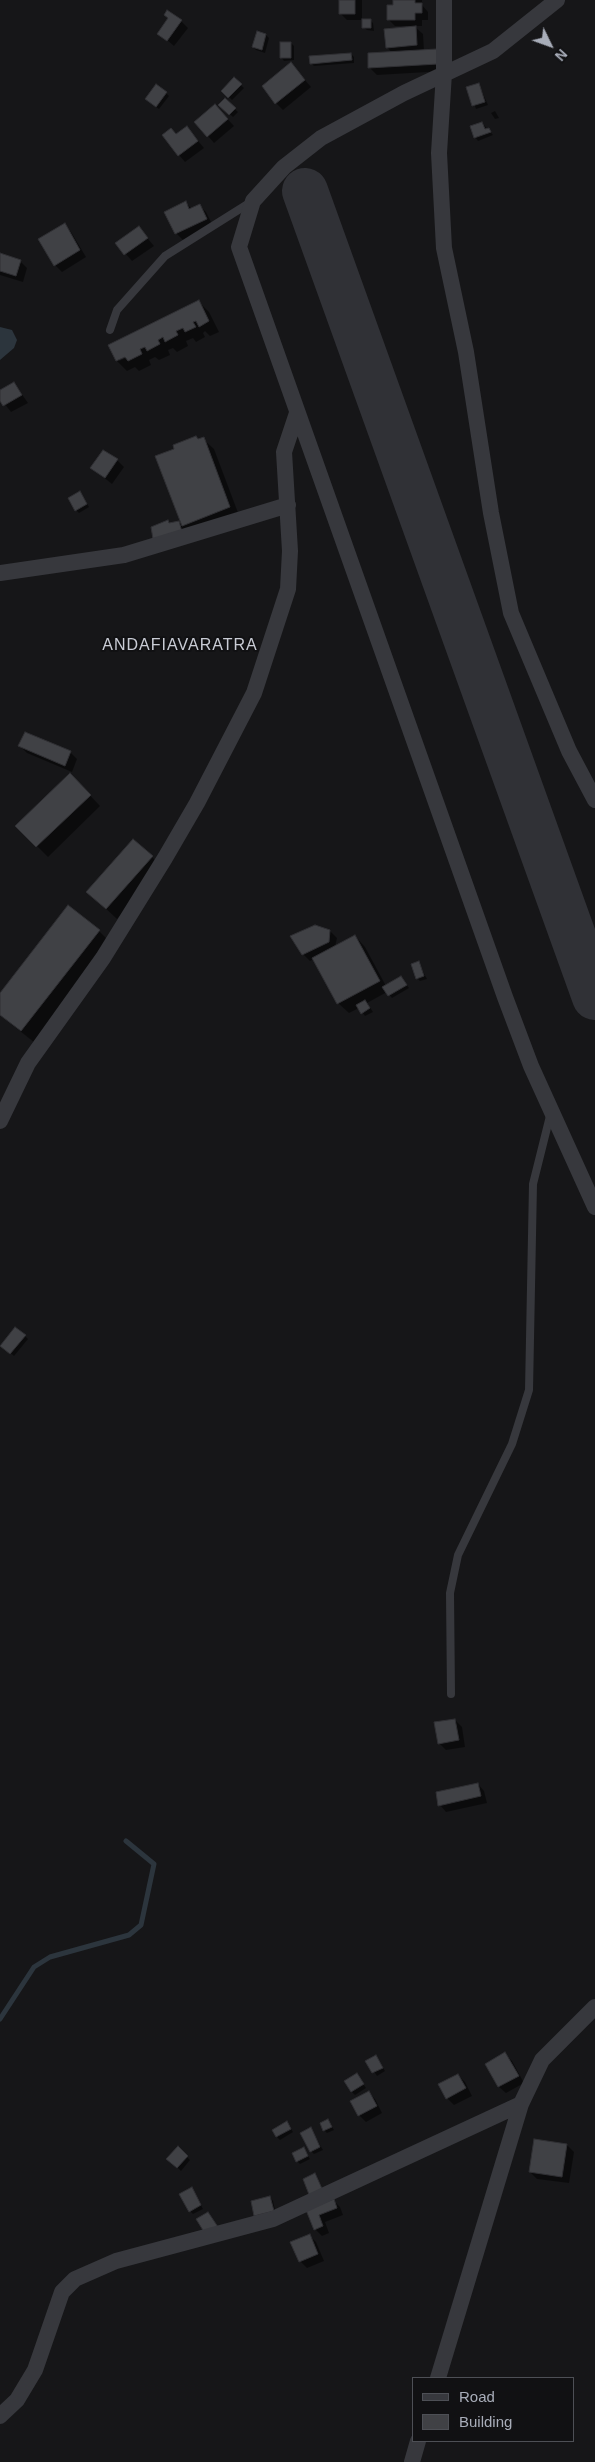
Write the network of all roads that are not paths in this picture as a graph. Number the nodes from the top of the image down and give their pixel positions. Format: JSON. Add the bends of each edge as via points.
{"nodes":[{"id":1,"x":444,"y":0,"type":"edge"},
{"id":2,"x":557,"y":0,"type":"edge"},
{"id":3,"x":444,"y":73,"type":"junction"},
{"id":4,"x":253,"y":201,"type":"junction"},
{"id":5,"x":110,"y":330,"type":"dead end"},
{"id":6,"x":297,"y":413,"type":"junction"},
{"id":7,"x":288,"y":505,"type":"junction"},
{"id":8,"x":0,"y":573,"type":"edge"},
{"id":9,"x":595,"y":800,"type":"edge"},
{"id":10,"x":552,"y":1110,"type":"junction"},
{"id":11,"x":0,"y":1121,"type":"edge"},
{"id":12,"x":595,"y":1207,"type":"edge"},
{"id":13,"x":451,"y":1694,"type":"dead end"},
{"id":14,"x":595,"y":2007,"type":"edge"},
{"id":15,"x":521,"y":2104,"type":"junction"},
{"id":16,"x":438,"y":2377,"type":"edge"},
{"id":17,"x":0,"y":2416,"type":"edge"},
{"id":18,"x":418,"y":2442,"type":"edge"},
{"id":19,"x":412,"y":2462,"type":"edge"}],
"edges":[{"from":1,"to":3,"type":"street"},
{"from":2,"to":3,"type":"street","via":[[493,50]]},
{"from":3,"to":4,"type":"street","via":[[321,138],[284,167]]},
{"from":3,"to":9,"type":"street","via":[[439,153],[444,248],[466,352],[491,512],[511,613],[569,751]]},
{"from":4,"to":5,"type":"lane","via":[[165,256],[116,310]]},
{"from":4,"to":6,"type":"street","via":[[239,247]]},
{"from":6,"to":7,"type":"street","via":[[284,452]]},
{"from":6,"to":10,"type":"street","via":[[504,997]]},
{"from":7,"to":8,"type":"street","via":[[124,555]]},
{"from":7,"to":11,"type":"street","via":[[288,589],[254,692],[165,858],[103,958],[28,1063]]},
{"from":10,"to":12,"type":"street"},
{"from":10,"to":13,"type":"lane","via":[[533,1184],[529,1390],[512,1444],[458,1555],[450,1593]]},
{"from":14,"to":15,"type":"street","via":[[542,2060]]},
{"from":15,"to":16,"type":"street"},
{"from":15,"to":17,"type":"street","via":[[273,2220],[116,2261],[75,2278],[62,2292],[35,2370],[17,2400]]},
{"from":18,"to":19,"type":"street"}]}
